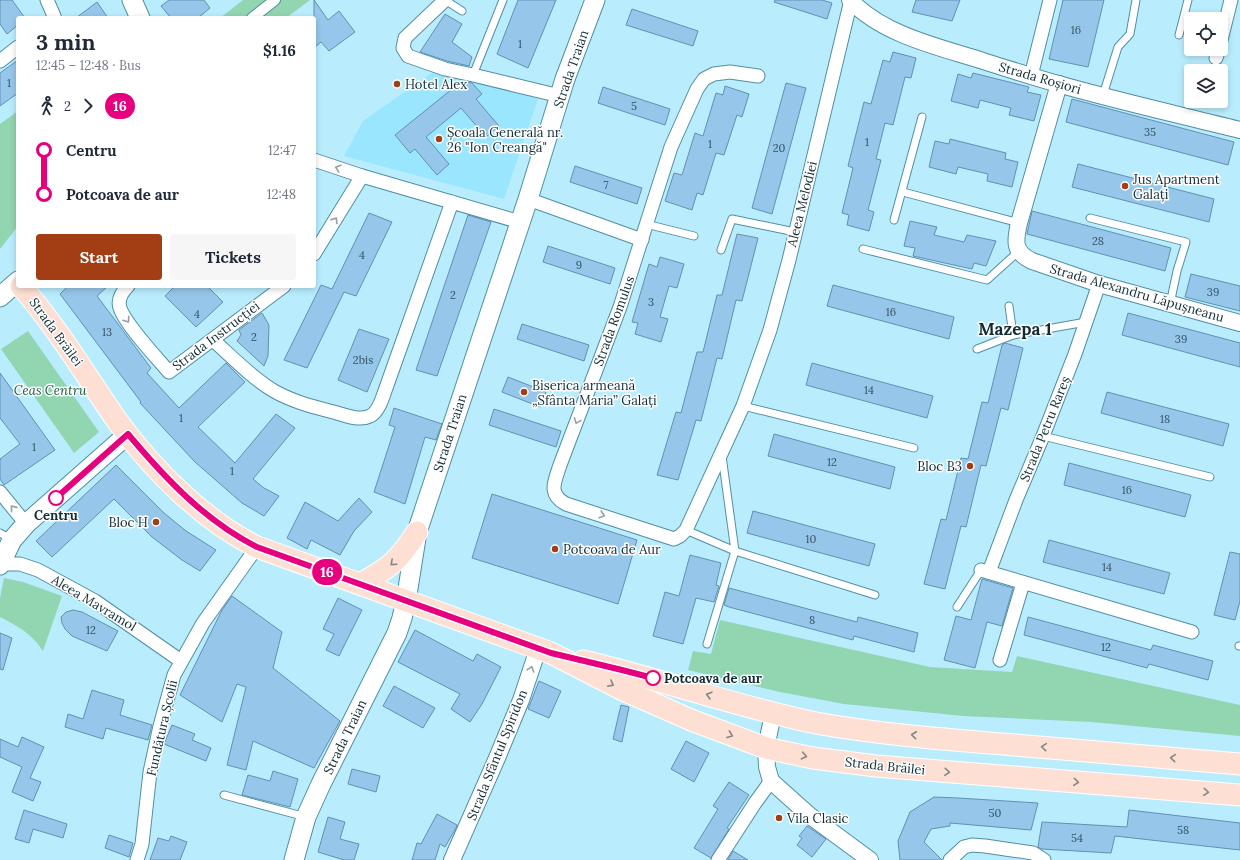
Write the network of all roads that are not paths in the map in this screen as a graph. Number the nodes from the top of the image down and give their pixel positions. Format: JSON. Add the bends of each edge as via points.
{"nodes":[{"id":1,"x":47,"y":0,"type":"edge"},
{"id":2,"x":132,"y":0,"type":"edge"},
{"id":3,"x":275,"y":0,"type":"edge"},
{"id":4,"x":445,"y":0,"type":"edge"},
{"id":5,"x":503,"y":0,"type":"edge"},
{"id":6,"x":595,"y":0,"type":"edge"},
{"id":7,"x":851,"y":0,"type":"edge"},
{"id":8,"x":1050,"y":0,"type":"edge"},
{"id":9,"x":1136,"y":0,"type":"edge"},
{"id":10,"x":1188,"y":0,"type":"edge"},
{"id":11,"x":1231,"y":0,"type":"edge"},
{"id":12,"x":462,"y":11,"type":"dead end"},
{"id":13,"x":1228,"y":12,"type":"edge"},
{"id":14,"x":54,"y":16,"type":"edge"},
{"id":15,"x":139,"y":16,"type":"edge"},
{"id":16,"x":255,"y":16,"type":"edge"},
{"id":17,"x":1179,"y":36,"type":"dead end"},
{"id":18,"x":16,"y":49,"type":"edge"},
{"id":19,"x":0,"y":61,"type":"edge"},
{"id":20,"x":473,"y":75,"type":"junction"},
{"id":21,"x":758,"y":76,"type":"dead end"},
{"id":22,"x":1031,"y":76,"type":"junction"},
{"id":23,"x":1059,"y":84,"type":"junction"},
{"id":24,"x":1103,"y":95,"type":"junction"},
{"id":25,"x":560,"y":96,"type":"junction"},
{"id":26,"x":922,"y":117,"type":"dead end"},
{"id":27,"x":1240,"y":130,"type":"edge"},
{"id":28,"x":316,"y":161,"type":"edge"},
{"id":29,"x":362,"y":176,"type":"junction"},
{"id":30,"x":903,"y":192,"type":"junction"},
{"id":31,"x":528,"y":199,"type":"junction"},
{"id":32,"x":452,"y":202,"type":"junction"},
{"id":33,"x":1090,"y":218,"type":"dead end"},
{"id":34,"x":894,"y":220,"type":"dead end"},
{"id":35,"x":520,"y":222,"type":"junction"},
{"id":36,"x":1019,"y":223,"type":"junction"},
{"id":37,"x":646,"y":224,"type":"junction"},
{"id":38,"x":795,"y":232,"type":"junction"},
{"id":39,"x":694,"y":236,"type":"dead end"},
{"id":40,"x":642,"y":240,"type":"junction"},
{"id":41,"x":863,"y":249,"type":"dead end"},
{"id":42,"x":721,"y":250,"type":"dead end"},
{"id":43,"x":316,"y":251,"type":"edge"},
{"id":44,"x":1019,"y":251,"type":"junction"},
{"id":45,"x":16,"y":284,"type":"edge"},
{"id":46,"x":1100,"y":284,"type":"junction"},
{"id":47,"x":23,"y":288,"type":"edge"},
{"id":48,"x":126,"y":288,"type":"edge"},
{"id":49,"x":281,"y":288,"type":"edge"},
{"id":50,"x":0,"y":296,"type":"edge"},
{"id":51,"x":1170,"y":304,"type":"junction"},
{"id":52,"x":1009,"y":306,"type":"dead end"},
{"id":53,"x":1086,"y":322,"type":"junction"},
{"id":54,"x":1240,"y":322,"type":"edge"},
{"id":55,"x":1013,"y":335,"type":"junction"},
{"id":56,"x":213,"y":340,"type":"junction"},
{"id":57,"x":977,"y":349,"type":"dead end"},
{"id":58,"x":743,"y":406,"type":"junction"},
{"id":59,"x":128,"y":434,"type":"junction"},
{"id":60,"x":1043,"y":436,"type":"junction"},
{"id":61,"x":914,"y":448,"type":"dead end"},
{"id":62,"x":722,"y":453,"type":"junction"},
{"id":63,"x":1210,"y":477,"type":"dead end"},
{"id":64,"x":0,"y":493,"type":"edge"},
{"id":65,"x":26,"y":524,"type":"junction"},
{"id":66,"x":686,"y":530,"type":"junction"},
{"id":67,"x":417,"y":532,"type":"junction"},
{"id":68,"x":6,"y":536,"type":"edge"},
{"id":69,"x":674,"y":539,"type":"joint"},
{"id":70,"x":257,"y":547,"type":"junction"},
{"id":71,"x":735,"y":551,"type":"junction"},
{"id":72,"x":0,"y":565,"type":"edge"},
{"id":73,"x":985,"y":571,"type":"junction"},
{"id":74,"x":1023,"y":583,"type":"junction"},
{"id":75,"x":360,"y":584,"type":"junction"},
{"id":76,"x":875,"y":595,"type":"dead end"},
{"id":77,"x":406,"y":601,"type":"junction"},
{"id":78,"x":957,"y":607,"type":"dead end"},
{"id":79,"x":1192,"y":632,"type":"dead end"},
{"id":80,"x":707,"y":644,"type":"dead end"},
{"id":81,"x":544,"y":651,"type":"junction"},
{"id":82,"x":1000,"y":660,"type":"dead end"},
{"id":83,"x":181,"y":661,"type":"junction"},
{"id":84,"x":773,"y":714,"type":"junction"},
{"id":85,"x":766,"y":748,"type":"junction"},
{"id":86,"x":1240,"y":764,"type":"edge"},
{"id":87,"x":771,"y":781,"type":"junction"},
{"id":88,"x":224,"y":795,"type":"dead end"},
{"id":89,"x":1240,"y":795,"type":"edge"},
{"id":90,"x":306,"y":817,"type":"junction"},
{"id":91,"x":138,"y":860,"type":"edge"},
{"id":92,"x":294,"y":860,"type":"edge"},
{"id":93,"x":452,"y":860,"type":"edge"},
{"id":94,"x":718,"y":860,"type":"edge"},
{"id":95,"x":870,"y":860,"type":"edge"},
{"id":96,"x":950,"y":860,"type":"edge"},
{"id":97,"x":1044,"y":860,"type":"edge"}],
"edges":[{"from":1,"to":14,"type":"street"},
{"from":2,"to":15,"type":"main road"},
{"from":3,"to":16,"type":"street"},
{"from":4,"to":12,"type":"lane"},
{"from":4,"to":20,"type":"street","via":[[405,38],[403,48],[408,56],[445,69]]},
{"from":5,"to":20,"type":"lane"},
{"from":6,"to":25,"type":"main road","name":"Strada Traian"},
{"from":7,"to":22,"type":"street","name":"Strada Roșiori","via":[[873,20],[918,40]]},
{"from":7,"to":38,"type":"street","name":"Aleea Melodiei"},
{"from":8,"to":22,"type":"street"},
{"from":9,"to":24,"type":"lane","via":[[1130,34],[1118,47]]},
{"from":10,"to":17,"type":"lane"},
{"from":11,"to":13,"type":"street"},
{"from":18,"to":19,"type":"street"},
{"from":20,"to":25,"type":"street"},
{"from":21,"to":37,"type":"street","name":"Strada Romulus","via":[[730,72],[714,74],[704,79],[671,147]]},
{"from":22,"to":23,"type":"street","name":"Strada Roșiori"},
{"from":23,"to":24,"type":"street","name":"Strada Roșiori"},
{"from":23,"to":36,"type":"street"},
{"from":24,"to":27,"type":"street","name":"Strada Roșiori"},
{"from":25,"to":31,"type":"main road","name":"Strada Traian"},
{"from":26,"to":30,"type":"lane"},
{"from":29,"to":28,"type":"street","one_way":true},
{"from":29,"to":32,"type":"street"},
{"from":43,"to":29,"type":"street","one_way":true},
{"from":30,"to":34,"type":"lane"},
{"from":30,"to":36,"type":"lane"},
{"from":31,"to":35,"type":"main road","name":"Strada Traian"},
{"from":31,"to":40,"type":"street"},
{"from":32,"to":35,"type":"street"},
{"from":32,"to":56,"type":"street","via":[[386,388],[374,414],[369,417],[357,418],[308,406],[288,398],[270,388]]},
{"from":33,"to":51,"type":"lane","via":[[1186,242]]},
{"from":35,"to":67,"type":"main road","name":"Strada Traian"},
{"from":36,"to":44,"type":"street","via":[[1016,241]]},
{"from":37,"to":39,"type":"lane"},
{"from":37,"to":40,"type":"street","name":"Strada Romulus"},
{"from":38,"to":42,"type":"lane","via":[[732,219]]},
{"from":38,"to":58,"type":"street","name":"Aleea Melodiei","via":[[770,330]]},
{"from":40,"to":69,"type":"street","name":"Strada Romulus","one_way":true,"via":[[620,307],[560,464],[553,490],[554,495],[566,504]]},
{"from":41,"to":44,"type":"lane","via":[[987,280]]},
{"from":44,"to":46,"type":"street","name":"Strada Alexandru Lăpușneanu","via":[[1032,261]]},
{"from":45,"to":50,"type":"main road"},
{"from":46,"to":51,"type":"street","name":"Strada Alexandru Lăpușneanu"},
{"from":46,"to":53,"type":"street","name":"Strada Petru Rareș"},
{"from":47,"to":59,"type":"main road","name":"Strada Brăilei"},
{"from":48,"to":56,"type":"street","name":"Strada Instrucției","one_way":true,"via":[[119,299],[124,317],[169,372]]},
{"from":49,"to":56,"type":"street","name":"Strada Instrucției"},
{"from":51,"to":54,"type":"street","name":"Strada Alexandru Lăpușneanu"},
{"from":52,"to":55,"type":"lane"},
{"from":53,"to":55,"type":"lane"},
{"from":53,"to":60,"type":"street","name":"Strada Petru Rareș"},
{"from":55,"to":57,"type":"lane"},
{"from":58,"to":61,"type":"lane"},
{"from":58,"to":62,"type":"street","name":"Aleea Melodiei"},
{"from":59,"to":65,"type":"main road"},
{"from":59,"to":70,"type":"main road","name":"Strada Brăilei","via":[[157,469],[202,511]]},
{"from":60,"to":63,"type":"lane"},
{"from":60,"to":73,"type":"street","name":"Strada Petru Rareș"},
{"from":62,"to":66,"type":"street","name":"Aleea Melodiei"},
{"from":62,"to":71,"type":"lane"},
{"from":65,"to":64,"type":"street","one_way":true},
{"from":65,"to":68,"type":"main road"},
{"from":66,"to":69,"type":"street","name":"Aleea Melodiei"},
{"from":66,"to":71,"type":"lane"},
{"from":67,"to":75,"type":"main road","one_way":true,"via":[[406,550],[392,565]]},
{"from":67,"to":77,"type":"main road","name":"Strada Traian"},
{"from":68,"to":72,"type":"main road"},
{"from":70,"to":75,"type":"main road","name":"Strada Brăilei"},
{"from":70,"to":83,"type":"street","name":"Fundătura Școlii","via":[[203,623]]},
{"from":71,"to":76,"type":"lane"},
{"from":71,"to":80,"type":"lane"},
{"from":72,"to":83,"type":"street","name":"Aleea Mavramol","via":[[20,564],[38,570],[95,601]]},
{"from":73,"to":74,"type":"street"},
{"from":73,"to":78,"type":"lane"},
{"from":74,"to":79,"type":"street"},
{"from":74,"to":82,"type":"street"},
{"from":75,"to":77,"type":"main road","name":"Strada Brăilei"},
{"from":77,"to":81,"type":"main road","name":"Strada Brăilei"},
{"from":77,"to":90,"type":"main road","name":"Strada Traian","via":[[397,633]]},
{"from":84,"to":81,"type":"main road","name":"Strada Brăilei","one_way":true,"via":[[622,670]]},
{"from":81,"to":85,"type":"main road","name":"Strada Brăilei","one_way":true,"via":[[684,717]]},
{"from":93,"to":81,"type":"street","name":"Strada Sfântul Spiridon","one_way":true},
{"from":83,"to":91,"type":"street","name":"Fundătura Școlii","via":[[174,675],[150,772],[147,813]]},
{"from":84,"to":85,"type":"street"},
{"from":86,"to":84,"type":"main road","name":"Strada Brăilei","one_way":true,"via":[[964,741],[817,723]]},
{"from":85,"to":87,"type":"street"},
{"from":85,"to":89,"type":"main road","name":"Strada Brăilei","one_way":true,"via":[[814,758],[876,766]]},
{"from":87,"to":94,"type":"street"},
{"from":87,"to":95,"type":"street","via":[[809,815]]},
{"from":88,"to":90,"type":"lane"},
{"from":90,"to":92,"type":"main road","name":"Strada Traian"},
{"from":96,"to":97,"type":"street","via":[[964,846],[972,845],[1033,853]]}]}
